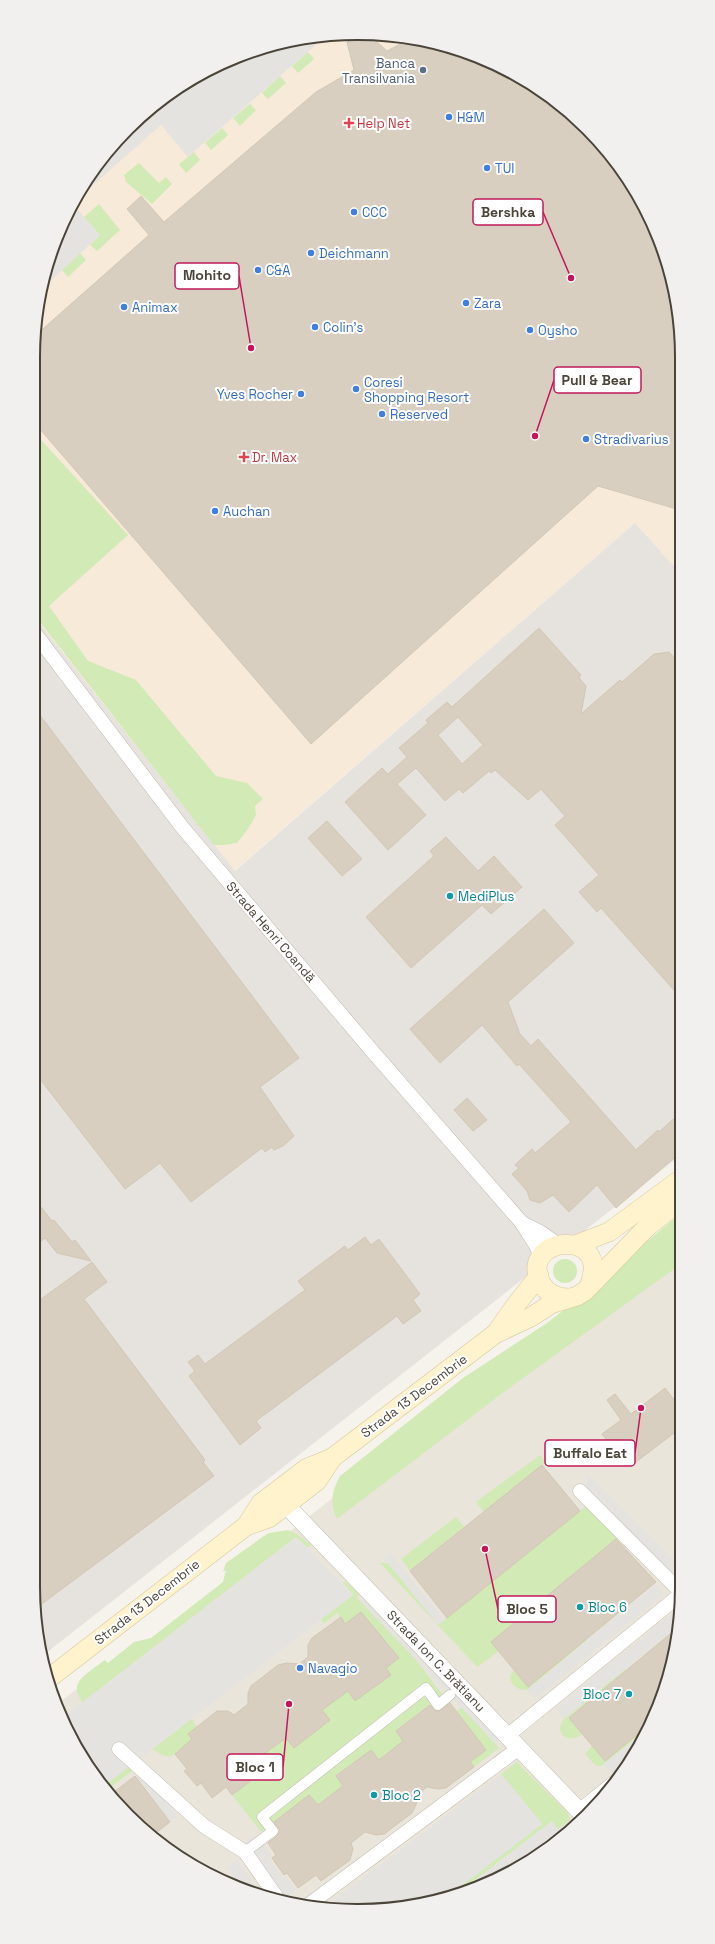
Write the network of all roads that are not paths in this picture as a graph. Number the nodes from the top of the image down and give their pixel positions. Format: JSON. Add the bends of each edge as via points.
{"nodes":[{"id":1,"x":40,"y":640,"type":"edge"},
{"id":2,"x":675,"y":1184,"type":"edge"},
{"id":3,"x":675,"y":1205,"type":"edge"},
{"id":4,"x":522,"y":1223,"type":"junction"},
{"id":5,"x":557,"y":1244,"type":"junction"},
{"id":6,"x":575,"y":1244,"type":"junction"},
{"id":7,"x":540,"y":1267,"type":"junction"},
{"id":8,"x":590,"y":1284,"type":"junction"},
{"id":9,"x":569,"y":1298,"type":"junction"},
{"id":10,"x":495,"y":1334,"type":"junction"},
{"id":11,"x":332,"y":1458,"type":"junction"},
{"id":12,"x":580,"y":1491,"type":"dead end"},
{"id":13,"x":286,"y":1505,"type":"junction"},
{"id":14,"x":246,"y":1526,"type":"junction"},
{"id":15,"x":675,"y":1587,"type":"edge"},
{"id":16,"x":674,"y":1598,"type":"edge"},
{"id":17,"x":53,"y":1675,"type":"edge"},
{"id":18,"x":450,"y":1695,"type":"dead end"},
{"id":19,"x":507,"y":1736,"type":"junction"},
{"id":20,"x":519,"y":1748,"type":"junction"},
{"id":21,"x":119,"y":1749,"type":"dead end"},
{"id":22,"x":580,"y":1812,"type":"edge"},
{"id":23,"x":245,"y":1852,"type":"junction"},
{"id":24,"x":274,"y":1893,"type":"edge"},
{"id":25,"x":314,"y":1901,"type":"edge"}],
"edges":[{"from":1,"to":4,"type":"street","name":"Strada Henri Coandă","via":[[187,833]]},
{"from":2,"to":6,"type":"main road","via":[[609,1232]]},
{"from":3,"to":8,"type":"main road","name":"Strada 13 Decembrie","via":[[647,1227]]},
{"from":4,"to":5,"type":"street","name":"Strada Henri Coandă"},
{"from":4,"to":7,"type":"street","name":"Strada Henri Coandă","via":[[537,1247]]},
{"from":5,"to":6,"type":"main road"},
{"from":5,"to":7,"type":"main road","name":"Strada 13 Decembrie","via":[[544,1252]]},
{"from":6,"to":8,"type":"main road","via":[[582,1248],[591,1260],[593,1276]]},
{"from":7,"to":9,"type":"main road","via":[[544,1287],[560,1298]]},
{"from":7,"to":10,"type":"main road","name":"Strada 13 Decembrie"},
{"from":8,"to":9,"type":"main road","name":"Strada 13 Decembrie","via":[[581,1293]]},
{"from":9,"to":10,"type":"main road","name":"Strada 13 Decembrie","via":[[551,1304],[531,1317]]},
{"from":10,"to":11,"type":"main road","name":"Strada 13 Decembrie"},
{"from":11,"to":13,"type":"main road","name":"Strada 13 Decembrie","via":[[317,1481]]},
{"from":11,"to":14,"type":"main road","name":"Strada 13 Decembrie","via":[[307,1468],[260,1503]]},
{"from":12,"to":15,"type":"street"},
{"from":13,"to":14,"type":"main road","name":"Strada 13 Decembrie","via":[[269,1518]]},
{"from":13,"to":19,"type":"street","name":"Strada Ion C. Brătianu"},
{"from":14,"to":17,"type":"main road","name":"Strada 13 Decembrie"},
{"from":16,"to":19,"type":"street"},
{"from":18,"to":23,"type":"street","via":[[438,1705],[426,1688],[262,1817],[272,1831]]},
{"from":19,"to":20,"type":"street","name":"Strada Ion C. Brătianu"},
{"from":20,"to":22,"type":"street","name":"Strada Ion C. Brătianu"},
{"from":20,"to":25,"type":"street"},
{"from":21,"to":23,"type":"street","via":[[204,1826]]},
{"from":23,"to":24,"type":"street"}]}
